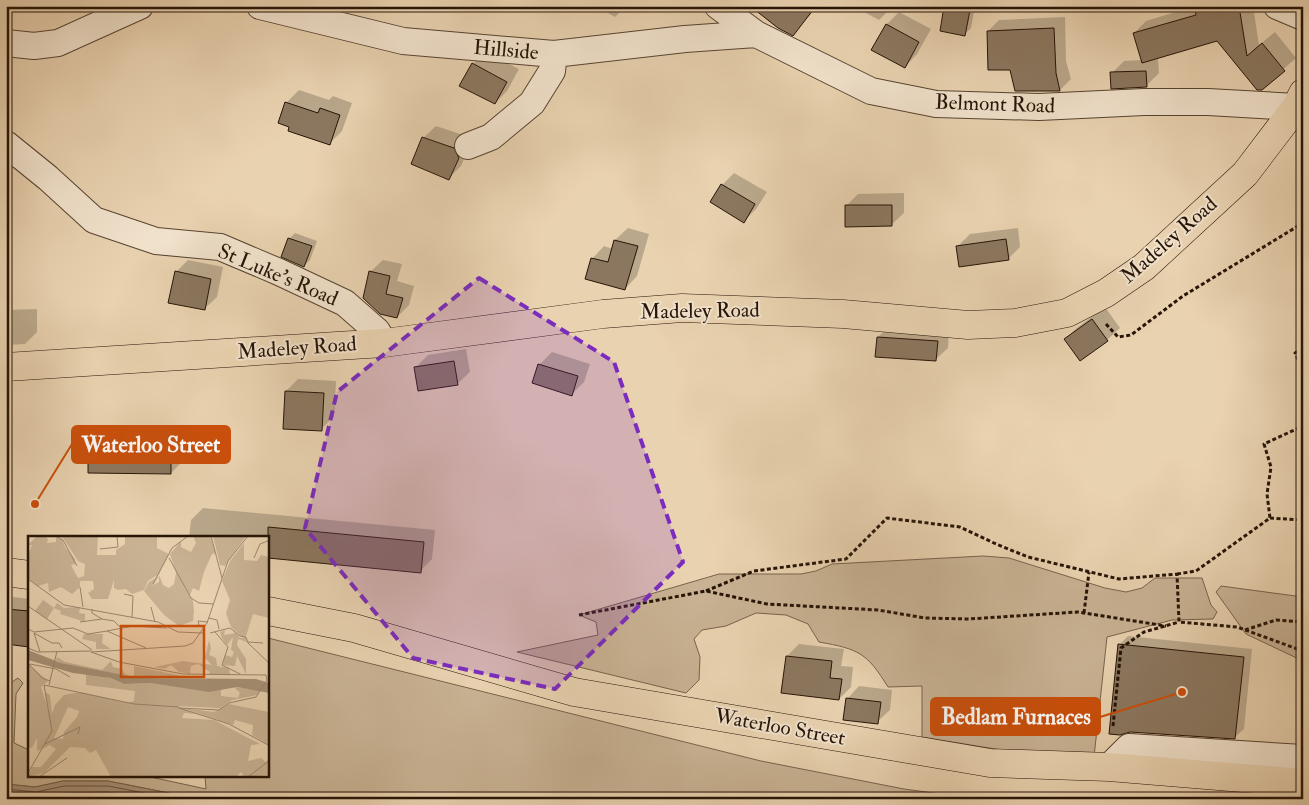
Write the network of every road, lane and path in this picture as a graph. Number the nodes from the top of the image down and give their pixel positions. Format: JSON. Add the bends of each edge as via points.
{"nodes":[{"id":1,"x":140,"y":6,"type":"edge"},
{"id":2,"x":260,"y":6,"type":"edge"},
{"id":3,"x":718,"y":6,"type":"edge"},
{"id":4,"x":1277,"y":6,"type":"edge"},
{"id":5,"x":1303,"y":17,"type":"edge"},
{"id":6,"x":6,"y":29,"type":"edge"},
{"id":7,"x":756,"y":34,"type":"junction"},
{"id":8,"x":6,"y":43,"type":"edge"},
{"id":9,"x":58,"y":43,"type":"junction"},
{"id":10,"x":554,"y":54,"type":"junction"},
{"id":11,"x":1299,"y":100,"type":"edge"},
{"id":12,"x":6,"y":144,"type":"edge"},
{"id":13,"x":468,"y":146,"type":"dead end"},
{"id":14,"x":1303,"y":223,"type":"edge"},
{"id":15,"x":1131,"y":335,"type":"dead end"},
{"id":16,"x":384,"y":343,"type":"junction"},
{"id":17,"x":1303,"y":348,"type":"edge"},
{"id":18,"x":6,"y":368,"type":"edge"},
{"id":19,"x":1303,"y":371,"type":"edge"},
{"id":20,"x":1303,"y":426,"type":"edge"},
{"id":21,"x":1270,"y":518,"type":"junction"},
{"id":22,"x":1303,"y":520,"type":"edge"},
{"id":23,"x":6,"y":572,"type":"edge"},
{"id":24,"x":1090,"y":572,"type":"junction"},
{"id":25,"x":1177,"y":574,"type":"junction"},
{"id":26,"x":28,"y":575,"type":"edge"},
{"id":27,"x":706,"y":591,"type":"junction"},
{"id":28,"x":269,"y":611,"type":"edge"},
{"id":29,"x":1084,"y":613,"type":"junction"},
{"id":30,"x":579,"y":616,"type":"dead end"},
{"id":31,"x":1179,"y":622,"type":"junction"},
{"id":32,"x":1303,"y":622,"type":"edge"},
{"id":33,"x":1166,"y":626,"type":"junction"},
{"id":34,"x":1245,"y":630,"type":"junction"},
{"id":35,"x":1303,"y":651,"type":"edge"},
{"id":36,"x":1113,"y":727,"type":"dead end"},
{"id":37,"x":1303,"y":758,"type":"edge"},
{"id":38,"x":1109,"y":767,"type":"junction"},
{"id":39,"x":1303,"y":783,"type":"edge"}],
"edges":[{"from":1,"to":9,"type":"street"},
{"from":2,"to":10,"type":"street","name":"Hillside","via":[[403,41]]},
{"from":3,"to":7,"type":"street","name":"Belmont Road"},
{"from":4,"to":5,"type":"street"},
{"from":6,"to":9,"type":"street","via":[[48,37]]},
{"from":7,"to":10,"type":"street","name":"Hillside"},
{"from":7,"to":11,"type":"street","name":"Belmont Road","via":[[872,91],[936,104],[1039,107]]},
{"from":8,"to":9,"type":"street","via":[[34,46]]},
{"from":10,"to":13,"type":"street","via":[[552,71],[532,103],[491,137]]},
{"from":11,"to":16,"type":"main road","name":"Madeley Road","via":[[1245,174],[1144,267],[1106,293],[1067,313],[1014,323],[968,325],[843,314],[682,308],[603,314]]},
{"from":12,"to":16,"type":"street","name":"St Luke's Road","via":[[94,220],[156,241],[220,247],[345,303],[377,331]]},
{"from":14,"to":15,"type":"path","via":[[1183,296]]},
{"from":16,"to":18,"type":"main road","name":"Madeley Road"},
{"from":17,"to":19,"type":"path","via":[[1295,353]]},
{"from":20,"to":21,"type":"path","via":[[1264,444],[1271,467],[1267,494]]},
{"from":21,"to":22,"type":"path"},
{"from":21,"to":25,"type":"path","via":[[1196,571]]},
{"from":23,"to":26,"type":"main road"},
{"from":24,"to":25,"type":"path","via":[[1119,579]]},
{"from":24,"to":27,"type":"path","via":[[1028,557],[960,526],[887,518],[846,560],[754,571]]},
{"from":24,"to":29,"type":"path"},
{"from":25,"to":31,"type":"path"},
{"from":27,"to":29,"type":"path","via":[[767,604],[878,610],[925,618]]},
{"from":27,"to":30,"type":"path"},
{"from":28,"to":38,"type":"main road","name":"Waterloo Street","via":[[354,628],[574,692],[990,762]]},
{"from":29,"to":33,"type":"path"},
{"from":31,"to":33,"type":"path"},
{"from":31,"to":34,"type":"path"},
{"from":32,"to":34,"type":"path","via":[[1276,620]]},
{"from":33,"to":36,"type":"path","via":[[1144,632],[1121,648]]},
{"from":34,"to":35,"type":"path"},
{"from":37,"to":38,"type":"street","via":[[1129,747]]},
{"from":38,"to":39,"type":"main road","name":"Waterloo Street"}]}
